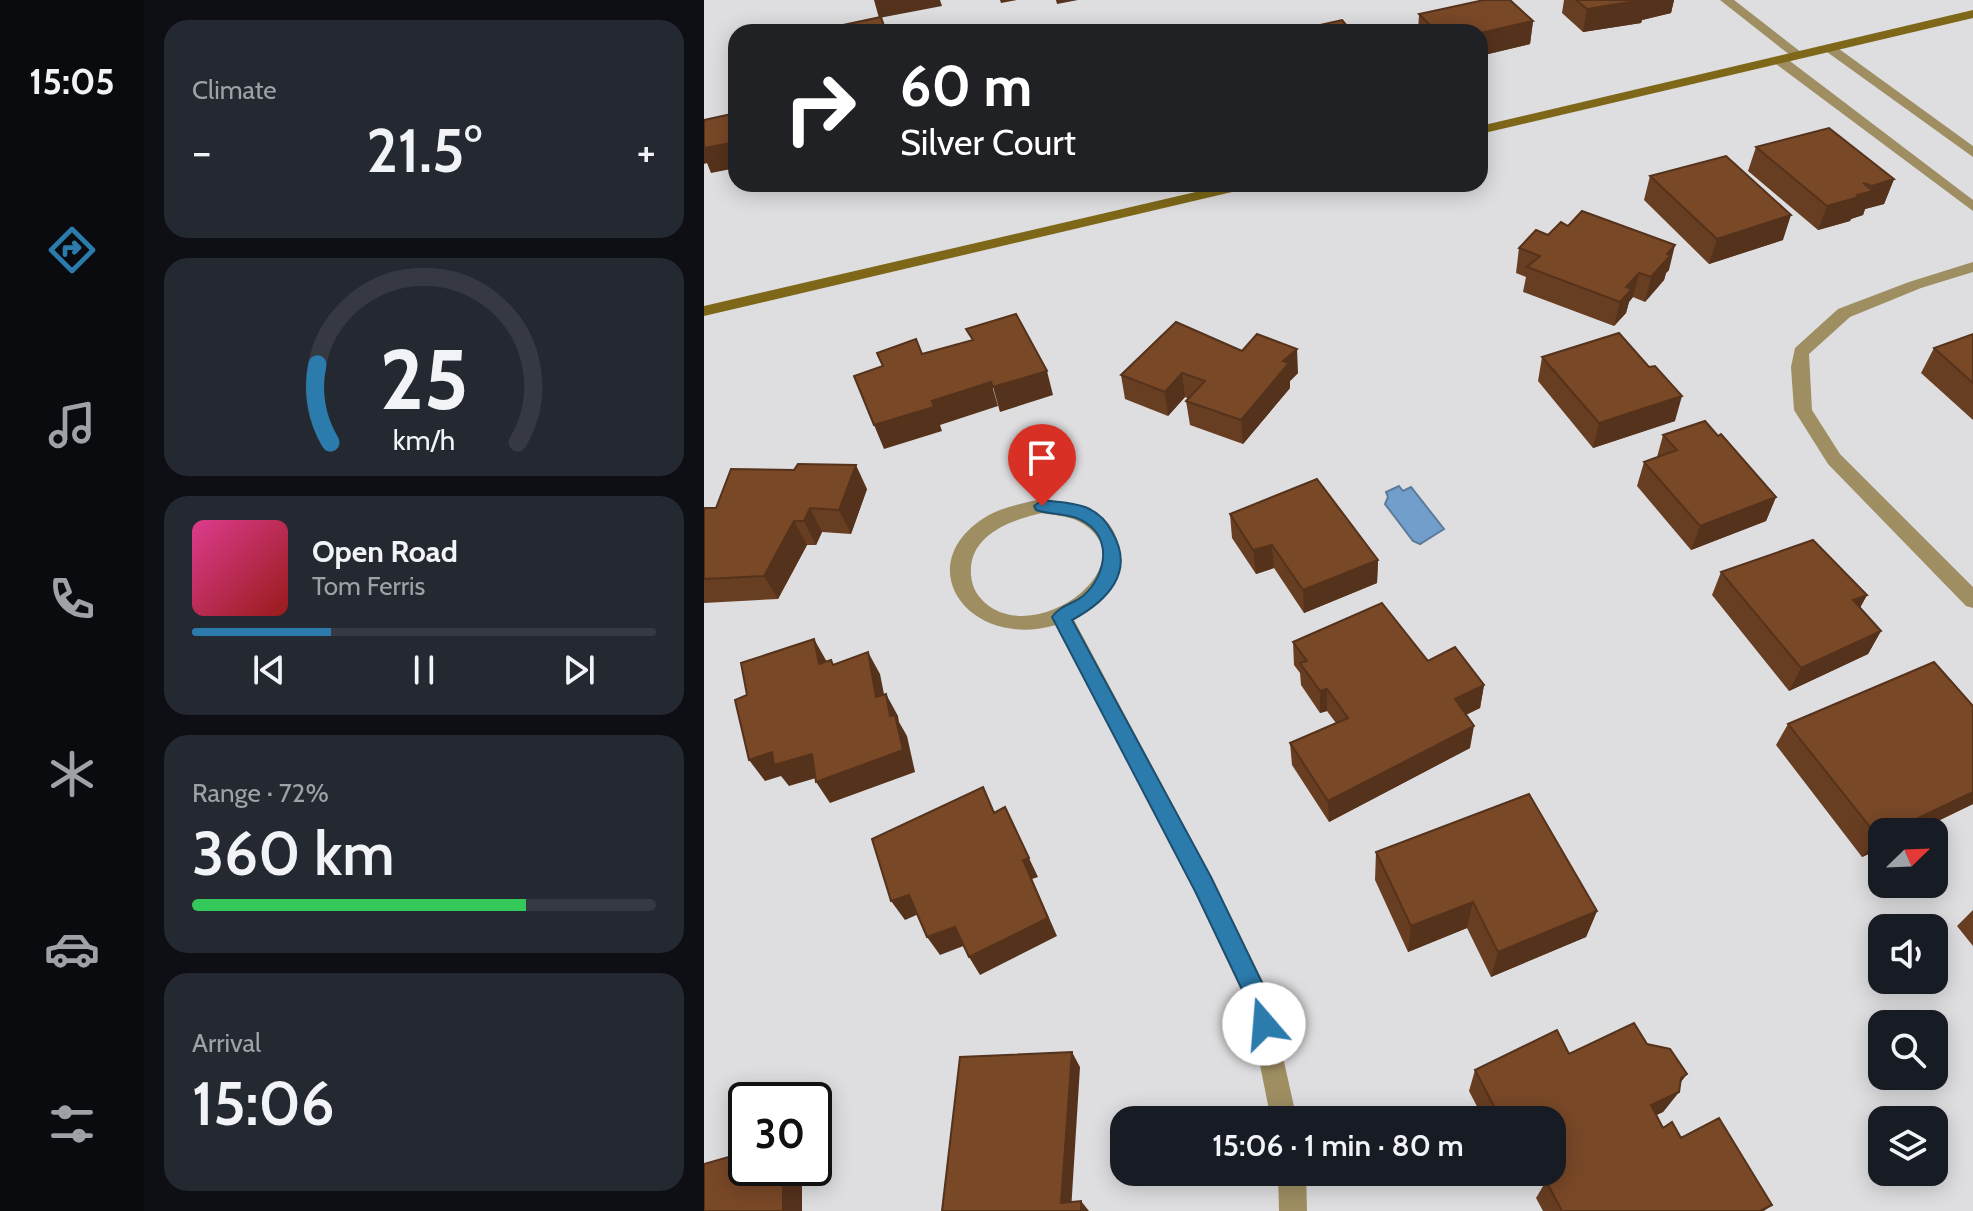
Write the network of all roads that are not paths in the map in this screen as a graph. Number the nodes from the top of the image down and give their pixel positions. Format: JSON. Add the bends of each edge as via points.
{"nodes":[{"id":1,"x":1726,"y":0,"type":"edge"},
{"id":2,"x":1973,"y":14,"type":"edge"},
{"id":3,"x":1831,"y":49,"type":"junction"},
{"id":4,"x":1800,"y":56,"type":"junction"},
{"id":5,"x":1781,"y":61,"type":"junction"},
{"id":6,"x":1488,"y":128,"type":"edge"},
{"id":7,"x":1973,"y":153,"type":"edge"},
{"id":8,"x":1215,"y":192,"type":"edge"},
{"id":9,"x":1973,"y":207,"type":"edge"},
{"id":10,"x":1973,"y":267,"type":"edge"},
{"id":11,"x":704,"y":311,"type":"edge"},
{"id":12,"x":1973,"y":600,"type":"edge"},
{"id":13,"x":1062,"y":617,"type":"junction"},
{"id":14,"x":1281,"y":1106,"type":"edge"},
{"id":15,"x":1292,"y":1186,"type":"edge"},
{"id":16,"x":1293,"y":1211,"type":"edge"}],
"edges":[{"from":1,"to":4,"type":"street"},
{"from":2,"to":3,"type":"main road"},
{"from":3,"to":4,"type":"main road"},
{"from":3,"to":7,"type":"street"},
{"from":4,"to":5,"type":"main road"},
{"from":5,"to":6,"type":"main road"},
{"from":5,"to":9,"type":"street"},
{"from":8,"to":11,"type":"main road"},
{"from":10,"to":12,"type":"street","via":[[1844,313],[1801,352],[1799,367],[1803,410],[1834,459]]},
{"from":13,"to":13,"type":"street","via":[[1013,623],[974,608],[959,581],[962,557],[980,532],[1007,515],[1042,506],[1082,512],[1098,523],[1113,547],[1112,568],[1093,598]]},
{"from":13,"to":14,"type":"street","via":[[1260,1003]]},
{"from":15,"to":16,"type":"street"}]}
